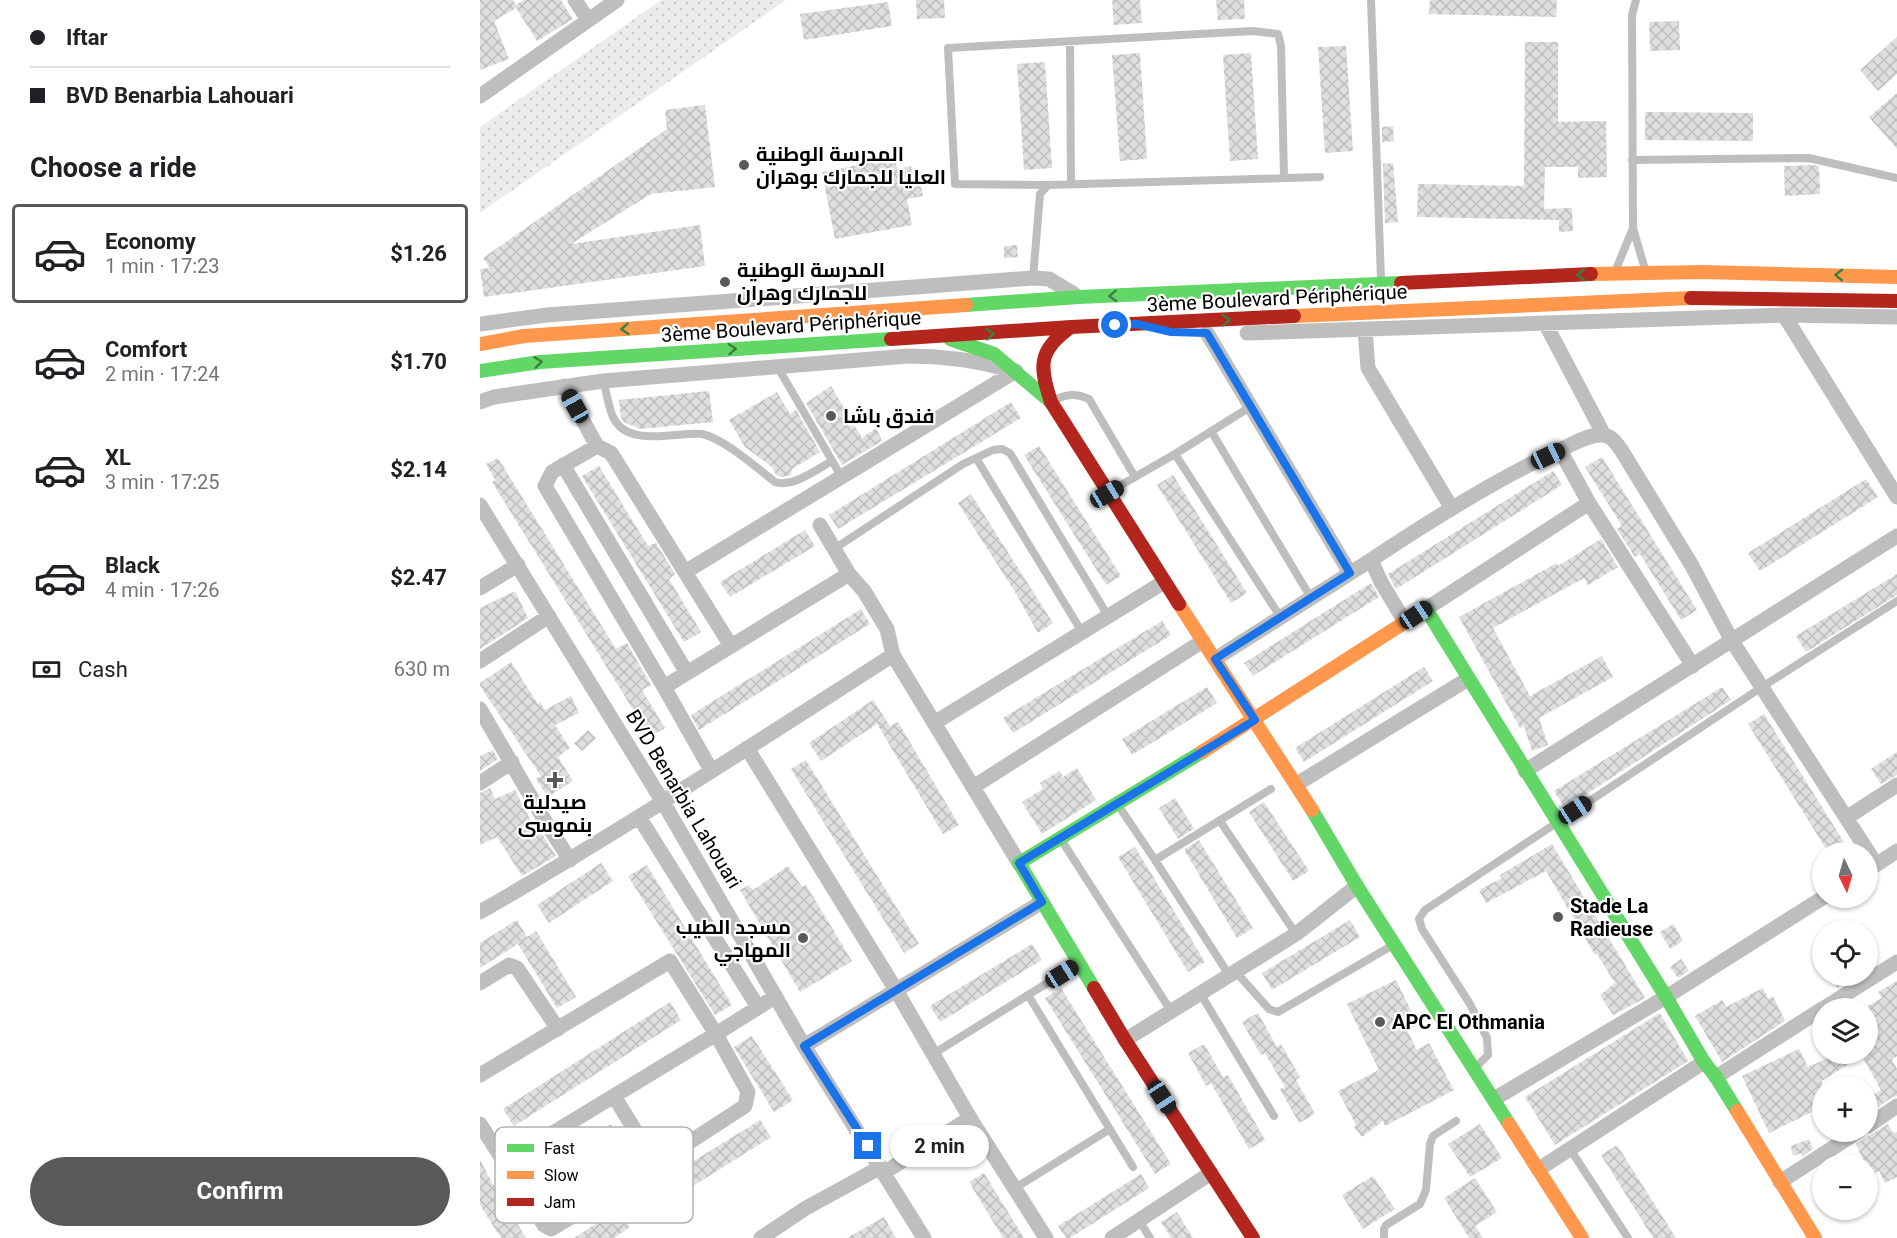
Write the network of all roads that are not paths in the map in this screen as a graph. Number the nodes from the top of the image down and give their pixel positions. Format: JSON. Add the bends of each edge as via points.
{"nodes":[{"id":1,"x":575,"y":0,"type":"edge"},
{"id":2,"x":616,"y":0,"type":"edge"},
{"id":3,"x":1371,"y":0,"type":"edge"},
{"id":4,"x":1636,"y":0,"type":"edge"},
{"id":5,"x":588,"y":20,"type":"junction"},
{"id":6,"x":1070,"y":42,"type":"junction"},
{"id":7,"x":480,"y":95,"type":"edge"},
{"id":8,"x":1632,"y":160,"type":"junction"},
{"id":9,"x":1320,"y":177,"type":"dead end"},
{"id":10,"x":1284,"y":178,"type":"junction"},
{"id":11,"x":1897,"y":178,"type":"edge"},
{"id":12,"x":1071,"y":184,"type":"junction"},
{"id":13,"x":1048,"y":185,"type":"junction"},
{"id":14,"x":1633,"y":228,"type":"junction"},
{"id":15,"x":1617,"y":273,"type":"junction"},
{"id":16,"x":1646,"y":273,"type":"junction"},
{"id":17,"x":1897,"y":277,"type":"edge"},
{"id":18,"x":1033,"y":278,"type":"junction"},
{"id":19,"x":1381,"y":284,"type":"junction"},
{"id":20,"x":1079,"y":297,"type":"junction"},
{"id":21,"x":1880,"y":301,"type":"junction"},
{"id":22,"x":1897,"y":301,"type":"edge"},
{"id":23,"x":1784,"y":315,"type":"junction"},
{"id":24,"x":1895,"y":320,"type":"edge"},
{"id":25,"x":1545,"y":323,"type":"junction"},
{"id":26,"x":480,"y":324,"type":"edge"},
{"id":27,"x":1137,"y":324,"type":"junction"},
{"id":28,"x":1071,"y":327,"type":"junction"},
{"id":29,"x":1365,"y":330,"type":"junction"},
{"id":30,"x":1207,"y":333,"type":"junction"},
{"id":31,"x":941,"y":336,"type":"junction"},
{"id":32,"x":480,"y":344,"type":"edge"},
{"id":33,"x":777,"y":365,"type":"junction"},
{"id":34,"x":480,"y":371,"type":"edge"},
{"id":35,"x":1016,"y":371,"type":"junction"},
{"id":36,"x":603,"y":381,"type":"junction"},
{"id":37,"x":564,"y":386,"type":"junction"},
{"id":38,"x":480,"y":402,"type":"edge"},
{"id":39,"x":1051,"y":402,"type":"junction"},
{"id":40,"x":1250,"y":406,"type":"junction"},
{"id":41,"x":1211,"y":431,"type":"junction"},
{"id":42,"x":1604,"y":435,"type":"junction"},
{"id":43,"x":597,"y":446,"type":"junction"},
{"id":44,"x":1560,"y":450,"type":"junction"},
{"id":45,"x":1175,"y":454,"type":"junction"},
{"id":46,"x":976,"y":458,"type":"junction"},
{"id":47,"x":832,"y":461,"type":"junction"},
{"id":48,"x":563,"y":465,"type":"junction"},
{"id":49,"x":841,"y":476,"type":"junction"},
{"id":50,"x":1135,"y":477,"type":"junction"},
{"id":51,"x":1107,"y":494,"type":"junction"},
{"id":52,"x":1897,"y":497,"type":"edge"},
{"id":53,"x":1589,"y":503,"type":"junction"},
{"id":54,"x":480,"y":505,"type":"edge"},
{"id":55,"x":1451,"y":507,"type":"junction"},
{"id":56,"x":820,"y":525,"type":"dead end"},
{"id":57,"x":1897,"y":536,"type":"edge"},
{"id":58,"x":834,"y":549,"type":"junction"},
{"id":59,"x":1371,"y":560,"type":"junction"},
{"id":60,"x":518,"y":565,"type":"junction"},
{"id":61,"x":685,"y":573,"type":"junction"},
{"id":62,"x":1350,"y":573,"type":"junction"},
{"id":63,"x":849,"y":574,"type":"junction"},
{"id":64,"x":1164,"y":582,"type":"junction"},
{"id":65,"x":480,"y":588,"type":"edge"},
{"id":66,"x":1311,"y":598,"type":"junction"},
{"id":67,"x":1897,"y":601,"type":"edge"},
{"id":68,"x":1426,"y":609,"type":"junction"},
{"id":69,"x":549,"y":616,"type":"junction"},
{"id":70,"x":1108,"y":616,"type":"junction"},
{"id":71,"x":1281,"y":618,"type":"junction"},
{"id":72,"x":1405,"y":622,"type":"junction"},
{"id":73,"x":1082,"y":632,"type":"junction"},
{"id":74,"x":1732,"y":640,"type":"junction"},
{"id":75,"x":1203,"y":641,"type":"junction"},
{"id":76,"x":731,"y":646,"type":"junction"},
{"id":77,"x":893,"y":655,"type":"junction"},
{"id":78,"x":1215,"y":659,"type":"junction"},
{"id":79,"x":480,"y":661,"type":"edge"},
{"id":80,"x":1693,"y":666,"type":"junction"},
{"id":81,"x":687,"y":673,"type":"junction"},
{"id":82,"x":1468,"y":680,"type":"junction"},
{"id":83,"x":664,"y":687,"type":"junction"},
{"id":84,"x":1762,"y":687,"type":"junction"},
{"id":85,"x":480,"y":709,"type":"edge"},
{"id":86,"x":1255,"y":720,"type":"junction"},
{"id":87,"x":934,"y":723,"type":"junction"},
{"id":88,"x":747,"y":748,"type":"junction"},
{"id":89,"x":512,"y":762,"type":"junction"},
{"id":90,"x":711,"y":770,"type":"junction"},
{"id":91,"x":1525,"y":771,"type":"junction"},
{"id":92,"x":480,"y":783,"type":"edge"},
{"id":93,"x":1297,"y":784,"type":"junction"},
{"id":94,"x":1897,"y":785,"type":"edge"},
{"id":95,"x":973,"y":786,"type":"junction"},
{"id":96,"x":1270,"y":789,"type":"dead end"},
{"id":97,"x":663,"y":802,"type":"junction"},
{"id":98,"x":1117,"y":804,"type":"junction"},
{"id":99,"x":639,"y":817,"type":"junction"},
{"id":100,"x":1846,"y":818,"type":"junction"},
{"id":101,"x":1220,"y":821,"type":"junction"},
{"id":102,"x":1557,"y":822,"type":"junction"},
{"id":103,"x":1060,"y":838,"type":"junction"},
{"id":104,"x":1859,"y":842,"type":"edge"},
{"id":105,"x":1897,"y":851,"type":"edge"},
{"id":106,"x":570,"y":860,"type":"junction"},
{"id":107,"x":1155,"y":860,"type":"junction"},
{"id":108,"x":1019,"y":863,"type":"junction"},
{"id":109,"x":1878,"y":863,"type":"edge"},
{"id":110,"x":1357,"y":886,"type":"junction"},
{"id":111,"x":1042,"y":902,"type":"junction"},
{"id":112,"x":1812,"y":905,"type":"edge"},
{"id":113,"x":480,"y":912,"type":"edge"},
{"id":114,"x":1296,"y":934,"type":"junction"},
{"id":115,"x":1394,"y":944,"type":"junction"},
{"id":116,"x":1897,"y":962,"type":"edge"},
{"id":117,"x":1079,"y":963,"type":"junction"},
{"id":118,"x":1232,"y":973,"type":"junction"},
{"id":119,"x":480,"y":983,"type":"edge"},
{"id":120,"x":896,"y":990,"type":"junction"},
{"id":121,"x":1200,"y":993,"type":"junction"},
{"id":122,"x":1028,"y":995,"type":"junction"},
{"id":123,"x":775,"y":996,"type":"junction"},
{"id":124,"x":1666,"y":997,"type":"junction"},
{"id":125,"x":1840,"y":998,"type":"edge"},
{"id":126,"x":758,"y":1007,"type":"junction"},
{"id":127,"x":1171,"y":1011,"type":"junction"},
{"id":128,"x":1812,"y":1016,"type":"edge"},
{"id":129,"x":558,"y":1029,"type":"junction"},
{"id":130,"x":716,"y":1035,"type":"junction"},
{"id":131,"x":1125,"y":1040,"type":"junction"},
{"id":132,"x":804,"y":1046,"type":"junction"},
{"id":133,"x":933,"y":1054,"type":"junction"},
{"id":134,"x":1704,"y":1062,"type":"junction"},
{"id":135,"x":1474,"y":1069,"type":"junction"},
{"id":136,"x":480,"y":1075,"type":"edge"},
{"id":137,"x":1716,"y":1077,"type":"junction"},
{"id":138,"x":614,"y":1096,"type":"junction"},
{"id":139,"x":1494,"y":1099,"type":"junction"},
{"id":140,"x":1897,"y":1106,"type":"edge"},
{"id":141,"x":1274,"y":1116,"type":"dead end"},
{"id":142,"x":970,"y":1118,"type":"junction"},
{"id":143,"x":1878,"y":1118,"type":"edge"},
{"id":144,"x":1456,"y":1121,"type":"dead end"},
{"id":145,"x":480,"y":1124,"type":"edge"},
{"id":146,"x":568,"y":1124,"type":"junction"},
{"id":147,"x":563,"y":1127,"type":"edge"},
{"id":148,"x":570,"y":1127,"type":"edge"},
{"id":149,"x":633,"y":1127,"type":"edge"},
{"id":150,"x":1110,"y":1129,"type":"junction"},
{"id":151,"x":693,"y":1140,"type":"edge"},
{"id":152,"x":1842,"y":1142,"type":"edge"},
{"id":153,"x":495,"y":1146,"type":"edge"},
{"id":154,"x":1570,"y":1149,"type":"junction"},
{"id":155,"x":1133,"y":1167,"type":"dead end"},
{"id":156,"x":883,"y":1169,"type":"junction"},
{"id":157,"x":1539,"y":1169,"type":"junction"},
{"id":158,"x":1211,"y":1173,"type":"junction"},
{"id":159,"x":1780,"y":1182,"type":"junction"},
{"id":160,"x":1014,"y":1188,"type":"junction"},
{"id":161,"x":1139,"y":1220,"type":"junction"},
{"id":162,"x":542,"y":1223,"type":"edge"},
{"id":163,"x":561,"y":1223,"type":"edge"},
{"id":164,"x":761,"y":1238,"type":"edge"},
{"id":165,"x":924,"y":1238,"type":"edge"},
{"id":166,"x":1046,"y":1238,"type":"edge"},
{"id":167,"x":1112,"y":1238,"type":"edge"},
{"id":168,"x":1150,"y":1238,"type":"edge"},
{"id":169,"x":1253,"y":1238,"type":"edge"},
{"id":170,"x":1384,"y":1238,"type":"edge"},
{"id":171,"x":1582,"y":1238,"type":"edge"},
{"id":172,"x":1628,"y":1238,"type":"edge"},
{"id":173,"x":1815,"y":1238,"type":"edge"}],
"edges":[{"from":1,"to":5,"type":"street"},
{"from":2,"to":5,"type":"street"},
{"from":3,"to":19,"type":"lane"},
{"from":4,"to":8,"type":"lane","via":[[1632,15]]},
{"from":5,"to":7,"type":"street"},
{"from":6,"to":10,"type":"lane","via":[[1253,31],[1278,34]]},
{"from":6,"to":12,"type":"lane"},
{"from":6,"to":13,"type":"lane","via":[[948,48],[955,184]]},
{"from":8,"to":11,"type":"lane","via":[[1809,158]]},
{"from":8,"to":14,"type":"lane"},
{"from":9,"to":10,"type":"lane"},
{"from":10,"to":12,"type":"lane"},
{"from":12,"to":13,"type":"lane"},
{"from":13,"to":18,"type":"lane","via":[[1040,194]]},
{"from":14,"to":15,"type":"lane"},
{"from":14,"to":16,"type":"lane"},
{"from":15,"to":16,"type":"main road","name":"3ème Boulevard Périphérique"},
{"from":15,"to":19,"type":"main road","name":"3ème Boulevard Périphérique","one_way":true},
{"from":17,"to":16,"type":"main road","name":"3ème Boulevard Périphérique","one_way":true},
{"from":18,"to":20,"type":"street","via":[[1048,279]]},
{"from":18,"to":26,"type":"street","via":[[547,315]]},
{"from":19,"to":20,"type":"main road","name":"3ème Boulevard Périphérique","one_way":true},
{"from":20,"to":32,"type":"main road","name":"3ème Boulevard Périphérique","one_way":true,"via":[[524,336]]},
{"from":21,"to":22,"type":"main road","name":"3ème Boulevard Périphérique"},
{"from":21,"to":24,"type":"street"},
{"from":27,"to":21,"type":"main road","name":"3ème Boulevard Périphérique","one_way":true,"via":[[1709,297]]},
{"from":23,"to":24,"type":"street"},
{"from":23,"to":25,"type":"street"},
{"from":23,"to":52,"type":"street"},
{"from":25,"to":29,"type":"street"},
{"from":25,"to":42,"type":"street"},
{"from":27,"to":28,"type":"main road","name":"3ème Boulevard Périphérique"},
{"from":27,"to":30,"type":"street","via":[[1171,332]]},
{"from":31,"to":28,"type":"main road","name":"3ème Boulevard Périphérique","one_way":true},
{"from":28,"to":39,"type":"main road","via":[[1049,346],[1043,364]]},
{"from":29,"to":30,"type":"street"},
{"from":29,"to":55,"type":"street","via":[[1368,368]]},
{"from":30,"to":40,"type":"street"},
{"from":34,"to":31,"type":"main road","name":"3ème Boulevard Périphérique","one_way":true,"via":[[540,362]]},
{"from":31,"to":35,"type":"main road","via":[[994,354]]},
{"from":33,"to":35,"type":"street","via":[[942,356]]},
{"from":33,"to":36,"type":"street"},
{"from":33,"to":47,"type":"lane"},
{"from":35,"to":39,"type":"main road"},
{"from":35,"to":49,"type":"street"},
{"from":36,"to":37,"type":"street"},
{"from":36,"to":47,"type":"lane","via":[[614,418],[625,429],[645,437],[702,434],[718,439],[782,484]]},
{"from":37,"to":38,"type":"street"},
{"from":37,"to":43,"type":"street"},
{"from":39,"to":50,"type":"lane","via":[[1065,395],[1078,394],[1089,399]]},
{"from":39,"to":51,"type":"main road"},
{"from":40,"to":41,"type":"lane"},
{"from":40,"to":62,"type":"street"},
{"from":41,"to":45,"type":"lane"},
{"from":41,"to":66,"type":"lane"},
{"from":42,"to":44,"type":"street"},
{"from":42,"to":74,"type":"street","via":[[1620,448]]},
{"from":43,"to":48,"type":"street"},
{"from":43,"to":61,"type":"street","via":[[611,453]]},
{"from":44,"to":53,"type":"street"},
{"from":44,"to":55,"type":"street"},
{"from":45,"to":50,"type":"lane"},
{"from":45,"to":71,"type":"lane"},
{"from":46,"to":58,"type":"lane"},
{"from":46,"to":70,"type":"lane","via":[[993,450],[1010,453]]},
{"from":46,"to":73,"type":"lane"},
{"from":47,"to":49,"type":"lane"},
{"from":48,"to":81,"type":"street"},
{"from":48,"to":83,"type":"street","via":[[552,472],[545,486]]},
{"from":49,"to":61,"type":"street"},
{"from":50,"to":51,"type":"lane"},
{"from":51,"to":64,"type":"main road"},
{"from":53,"to":68,"type":"street"},
{"from":53,"to":80,"type":"street"},
{"from":54,"to":60,"type":"street","name":"BVD Benarbia Lahouari"},
{"from":55,"to":59,"type":"street"},
{"from":56,"to":58,"type":"street"},
{"from":57,"to":74,"type":"street"},
{"from":58,"to":63,"type":"street"},
{"from":59,"to":62,"type":"street"},
{"from":59,"to":72,"type":"street"},
{"from":60,"to":65,"type":"street"},
{"from":60,"to":69,"type":"street","name":"BVD Benarbia Lahouari"},
{"from":61,"to":76,"type":"street"},
{"from":62,"to":66,"type":"street"},
{"from":63,"to":76,"type":"street"},
{"from":63,"to":77,"type":"street","via":[[887,629]]},
{"from":64,"to":70,"type":"street"},
{"from":64,"to":75,"type":"main road"},
{"from":66,"to":71,"type":"street"},
{"from":67,"to":84,"type":"lane"},
{"from":68,"to":72,"type":"main road"},
{"from":68,"to":82,"type":"main road"},
{"from":69,"to":79,"type":"street"},
{"from":69,"to":97,"type":"street","name":"BVD Benarbia Lahouari"},
{"from":70,"to":73,"type":"street"},
{"from":71,"to":78,"type":"street"},
{"from":72,"to":86,"type":"main road"},
{"from":73,"to":87,"type":"street"},
{"from":74,"to":80,"type":"street"},
{"from":74,"to":84,"type":"street"},
{"from":75,"to":78,"type":"main road"},
{"from":75,"to":95,"type":"street"},
{"from":76,"to":81,"type":"street"},
{"from":77,"to":87,"type":"street"},
{"from":77,"to":88,"type":"street"},
{"from":78,"to":86,"type":"main road"},
{"from":80,"to":91,"type":"street"},
{"from":81,"to":83,"type":"street"},
{"from":82,"to":91,"type":"main road"},
{"from":82,"to":93,"type":"street"},
{"from":83,"to":90,"type":"street"},
{"from":84,"to":100,"type":"street"},
{"from":84,"to":102,"type":"lane"},
{"from":85,"to":89,"type":"street"},
{"from":86,"to":93,"type":"main road"},
{"from":86,"to":98,"type":"main road"},
{"from":87,"to":95,"type":"street"},
{"from":88,"to":90,"type":"street"},
{"from":88,"to":120,"type":"street"},
{"from":89,"to":92,"type":"street"},
{"from":89,"to":106,"type":"street"},
{"from":90,"to":97,"type":"street"},
{"from":91,"to":102,"type":"main road"},
{"from":93,"to":110,"type":"main road"},
{"from":94,"to":100,"type":"street"},
{"from":95,"to":108,"type":"street"},
{"from":96,"to":101,"type":"lane"},
{"from":97,"to":99,"type":"street"},
{"from":97,"to":123,"type":"street","name":"BVD Benarbia Lahouari"},
{"from":98,"to":103,"type":"main road"},
{"from":98,"to":107,"type":"lane"},
{"from":99,"to":106,"type":"street"},
{"from":99,"to":126,"type":"street"},
{"from":100,"to":104,"type":"street"},
{"from":101,"to":107,"type":"lane"},
{"from":101,"to":114,"type":"lane"},
{"from":102,"to":124,"type":"main road"},
{"from":102,"to":135,"type":"lane","via":[[1425,910],[1419,919],[1487,1038],[1488,1055]]},
{"from":103,"to":108,"type":"main road"},
{"from":103,"to":127,"type":"lane"},
{"from":105,"to":109,"type":"street"},
{"from":106,"to":113,"type":"street"},
{"from":107,"to":118,"type":"lane"},
{"from":108,"to":111,"type":"main road"},
{"from":110,"to":114,"type":"street"},
{"from":110,"to":115,"type":"main road"},
{"from":111,"to":117,"type":"main road"},
{"from":111,"to":120,"type":"street"},
{"from":112,"to":124,"type":"street"},
{"from":114,"to":118,"type":"street"},
{"from":115,"to":118,"type":"lane","via":[[1278,1012],[1269,1009]]},
{"from":115,"to":135,"type":"main road"},
{"from":116,"to":125,"type":"street"},
{"from":117,"to":122,"type":"lane"},
{"from":117,"to":131,"type":"main road"},
{"from":118,"to":121,"type":"street"},
{"from":119,"to":129,"type":"street","via":[[509,965],[517,968]]},
{"from":120,"to":132,"type":"street"},
{"from":120,"to":133,"type":"street"},
{"from":121,"to":127,"type":"street"},
{"from":121,"to":141,"type":"lane"},
{"from":122,"to":133,"type":"lane"},
{"from":122,"to":150,"type":"lane"},
{"from":123,"to":126,"type":"street"},
{"from":123,"to":132,"type":"street","name":"BVD Benarbia Lahouari"},
{"from":124,"to":134,"type":"main road"},
{"from":124,"to":139,"type":"street"},
{"from":126,"to":130,"type":"street"},
{"from":127,"to":131,"type":"street"},
{"from":128,"to":137,"type":"street"},
{"from":129,"to":130,"type":"street","via":[[670,961]]},
{"from":129,"to":136,"type":"street"},
{"from":130,"to":138,"type":"street"},
{"from":130,"to":151,"type":"street","via":[[748,1092],[748,1101]]},
{"from":131,"to":158,"type":"main road"},
{"from":132,"to":156,"type":"street","name":"BVD Benarbia Lahouari"},
{"from":133,"to":142,"type":"street"},
{"from":134,"to":137,"type":"main road"},
{"from":134,"to":154,"type":"street"},
{"from":135,"to":139,"type":"main road"},
{"from":137,"to":159,"type":"main road"},
{"from":138,"to":146,"type":"street"},
{"from":138,"to":149,"type":"street"},
{"from":139,"to":157,"type":"main road"},
{"from":140,"to":143,"type":"street"},
{"from":142,"to":156,"type":"street"},
{"from":142,"to":160,"type":"street"},
{"from":144,"to":170,"type":"lane","via":[[1433,1136],[1426,1190],[1420,1204],[1386,1225]]},
{"from":145,"to":153,"type":"street"},
{"from":146,"to":147,"type":"street"},
{"from":146,"to":148,"type":"street"},
{"from":150,"to":155,"type":"lane"},
{"from":150,"to":160,"type":"lane"},
{"from":152,"to":159,"type":"street"},
{"from":154,"to":157,"type":"street"},
{"from":154,"to":172,"type":"lane"},
{"from":156,"to":164,"type":"street","via":[[806,1208]]},
{"from":156,"to":165,"type":"street","name":"BVD Benarbia Lahouari"},
{"from":157,"to":171,"type":"main road"},
{"from":158,"to":161,"type":"street"},
{"from":158,"to":169,"type":"main road"},
{"from":159,"to":173,"type":"main road"},
{"from":160,"to":166,"type":"street"},
{"from":161,"to":167,"type":"street"},
{"from":161,"to":168,"type":"lane"},
{"from":162,"to":163,"type":"street","via":[[551,1229]]}]}
